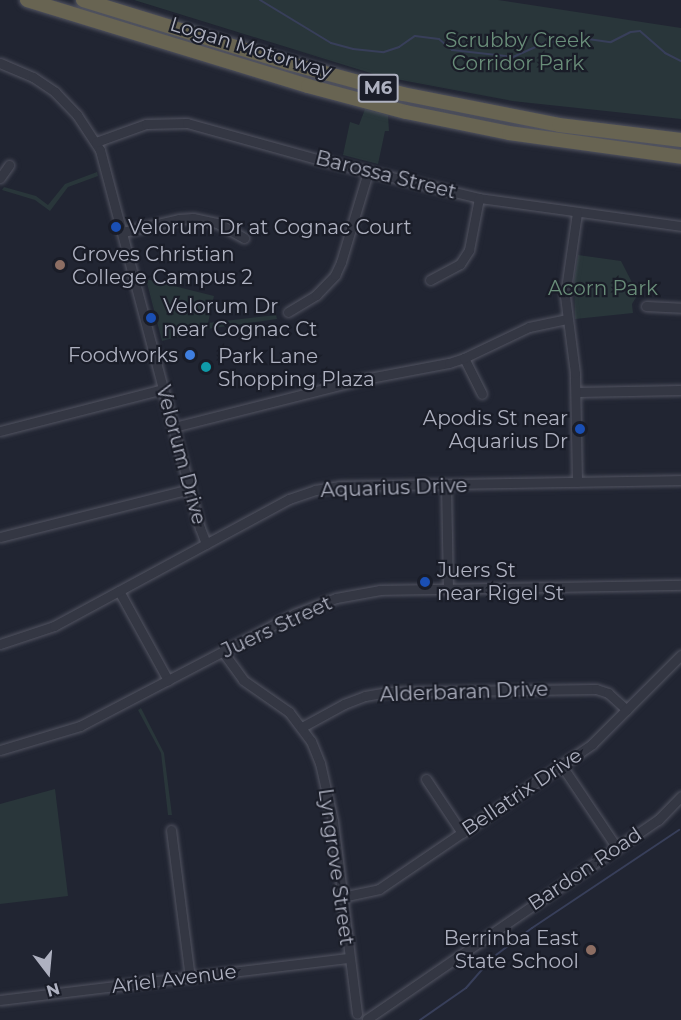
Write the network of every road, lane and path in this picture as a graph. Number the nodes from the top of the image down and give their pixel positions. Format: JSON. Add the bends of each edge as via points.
{"nodes":[{"id":1,"x":27,"y":0,"type":"edge"},
{"id":2,"x":83,"y":0,"type":"edge"},
{"id":3,"x":0,"y":63,"type":"edge"},
{"id":4,"x":681,"y":140,"type":"edge"},
{"id":5,"x":96,"y":142,"type":"junction"},
{"id":6,"x":681,"y":157,"type":"edge"},
{"id":7,"x":9,"y":165,"type":"dead end"},
{"id":8,"x":368,"y":172,"type":"junction"},
{"id":9,"x":0,"y":178,"type":"edge"},
{"id":10,"x":479,"y":198,"type":"junction"},
{"id":11,"x":577,"y":213,"type":"junction"},
{"id":12,"x":681,"y":226,"type":"edge"},
{"id":13,"x":123,"y":232,"type":"junction"},
{"id":14,"x":244,"y":238,"type":"dead end"},
{"id":15,"x":430,"y":280,"type":"dead end"},
{"id":16,"x":646,"y":306,"type":"dead end"},
{"id":17,"x":681,"y":308,"type":"edge"},
{"id":18,"x":288,"y":312,"type":"dead end"},
{"id":19,"x":566,"y":319,"type":"junction"},
{"id":20,"x":464,"y":358,"type":"junction"},
{"id":21,"x":164,"y":389,"type":"junction"},
{"id":22,"x":681,"y":390,"type":"edge"},
{"id":23,"x":576,"y":392,"type":"junction"},
{"id":24,"x":482,"y":394,"type":"dead end"},
{"id":25,"x":174,"y":427,"type":"junction"},
{"id":26,"x":0,"y":431,"type":"edge"},
{"id":27,"x":681,"y":480,"type":"edge"},
{"id":28,"x":577,"y":482,"type":"junction"},
{"id":29,"x":446,"y":485,"type":"junction"},
{"id":30,"x":190,"y":489,"type":"junction"},
{"id":31,"x":0,"y":537,"type":"edge"},
{"id":32,"x":207,"y":544,"type":"junction"},
{"id":33,"x":681,"y":585,"type":"edge"},
{"id":34,"x":448,"y":588,"type":"junction"},
{"id":35,"x":120,"y":591,"type":"junction"},
{"id":36,"x":0,"y":644,"type":"edge"},
{"id":37,"x":223,"y":652,"type":"junction"},
{"id":38,"x":681,"y":655,"type":"edge"},
{"id":39,"x":168,"y":680,"type":"junction"},
{"id":40,"x":627,"y":710,"type":"junction"},
{"id":41,"x":302,"y":727,"type":"junction"},
{"id":42,"x":0,"y":750,"type":"edge"},
{"id":43,"x":562,"y":766,"type":"junction"},
{"id":44,"x":426,"y":779,"type":"dead end"},
{"id":45,"x":681,"y":796,"type":"edge"},
{"id":46,"x":171,"y":830,"type":"dead end"},
{"id":47,"x":462,"y":833,"type":"junction"},
{"id":48,"x":617,"y":848,"type":"junction"},
{"id":49,"x":342,"y":897,"type":"junction"},
{"id":50,"x":349,"y":958,"type":"junction"},
{"id":51,"x":190,"y":978,"type":"junction"},
{"id":52,"x":0,"y":1000,"type":"edge"},
{"id":53,"x":355,"y":1017,"type":"edge"},
{"id":54,"x":367,"y":1019,"type":"edge"}],
"edges":[{"from":1,"to":6,"type":"highway","name":"Logan Motorway","number":"M6","via":[[297,83],[405,111],[519,135]]},
{"from":2,"to":4,"type":"highway","name":"Logan Motorway","number":"M6","via":[[297,66],[403,94],[559,125]]},
{"from":3,"to":5,"type":"street","name":"Velorum Drive","via":[[33,77],[55,93]]},
{"from":5,"to":8,"type":"street","name":"Barossa Street","via":[[146,124],[187,123]]},
{"from":5,"to":13,"type":"street","name":"Velorum Drive"},
{"from":7,"to":9,"type":"street"},
{"from":8,"to":10,"type":"street","name":"Barossa Street"},
{"from":8,"to":18,"type":"street","via":[[335,275],[316,296]]},
{"from":10,"to":11,"type":"street","name":"Barossa Street"},
{"from":10,"to":15,"type":"street","via":[[469,250],[460,264]]},
{"from":11,"to":12,"type":"street","name":"Barossa Street"},
{"from":11,"to":19,"type":"street","via":[[566,279]]},
{"from":13,"to":14,"type":"street","via":[[193,218],[217,223]]},
{"from":13,"to":21,"type":"street","name":"Velorum Drive"},
{"from":16,"to":17,"type":"street"},
{"from":19,"to":20,"type":"street","via":[[529,327]]},
{"from":19,"to":23,"type":"street"},
{"from":20,"to":24,"type":"street"},
{"from":20,"to":25,"type":"street","via":[[354,381]]},
{"from":21,"to":25,"type":"street","name":"Velorum Drive"},
{"from":21,"to":26,"type":"street"},
{"from":22,"to":23,"type":"street"},
{"from":23,"to":28,"type":"street"},
{"from":25,"to":30,"type":"street","name":"Velorum Drive"},
{"from":27,"to":28,"type":"street","name":"Aquarius Drive"},
{"from":28,"to":29,"type":"street","name":"Aquarius Drive"},
{"from":29,"to":32,"type":"street","name":"Aquarius Drive","via":[[339,486],[315,490],[289,499]]},
{"from":29,"to":34,"type":"street"},
{"from":30,"to":31,"type":"street"},
{"from":30,"to":32,"type":"street","name":"Velorum Drive"},
{"from":32,"to":35,"type":"street","name":"Aquarius Drive"},
{"from":33,"to":34,"type":"street","name":"Juers Street"},
{"from":34,"to":37,"type":"street","name":"Juers Street","via":[[380,590],[336,598],[294,614]]},
{"from":35,"to":36,"type":"street","name":"Aquarius Drive","via":[[54,626]]},
{"from":35,"to":39,"type":"street"},
{"from":37,"to":39,"type":"street","name":"Juers Street"},
{"from":37,"to":41,"type":"street","name":"Lyngrove Street","via":[[243,680],[276,702]]},
{"from":38,"to":40,"type":"street","name":"Bellatrix Drive"},
{"from":39,"to":42,"type":"street","name":"Juers Street","via":[[80,726]]},
{"from":40,"to":41,"type":"street","name":"Alderbaran Drive","via":[[608,693],[596,689],[387,692],[344,704]]},
{"from":40,"to":43,"type":"street","name":"Bellatrix Drive"},
{"from":41,"to":49,"type":"street","name":"Lyngrove Street","via":[[320,763]]},
{"from":43,"to":47,"type":"street","name":"Bellatrix Drive"},
{"from":43,"to":48,"type":"street"},
{"from":44,"to":47,"type":"street"},
{"from":45,"to":48,"type":"street","name":"Bardon Road","via":[[658,820]]},
{"from":46,"to":51,"type":"street"},
{"from":47,"to":49,"type":"street","name":"Bellatrix Drive","via":[[379,889]]},
{"from":48,"to":54,"type":"street","name":"Bardon Road"},
{"from":49,"to":50,"type":"street","name":"Lyngrove Street"},
{"from":50,"to":51,"type":"street","name":"Ariel Avenue"},
{"from":50,"to":53,"type":"street","name":"Lyngrove Street"},
{"from":51,"to":52,"type":"street","name":"Ariel Avenue"},
{"from":53,"to":54,"type":"street","via":[[364,1015]]}]}
